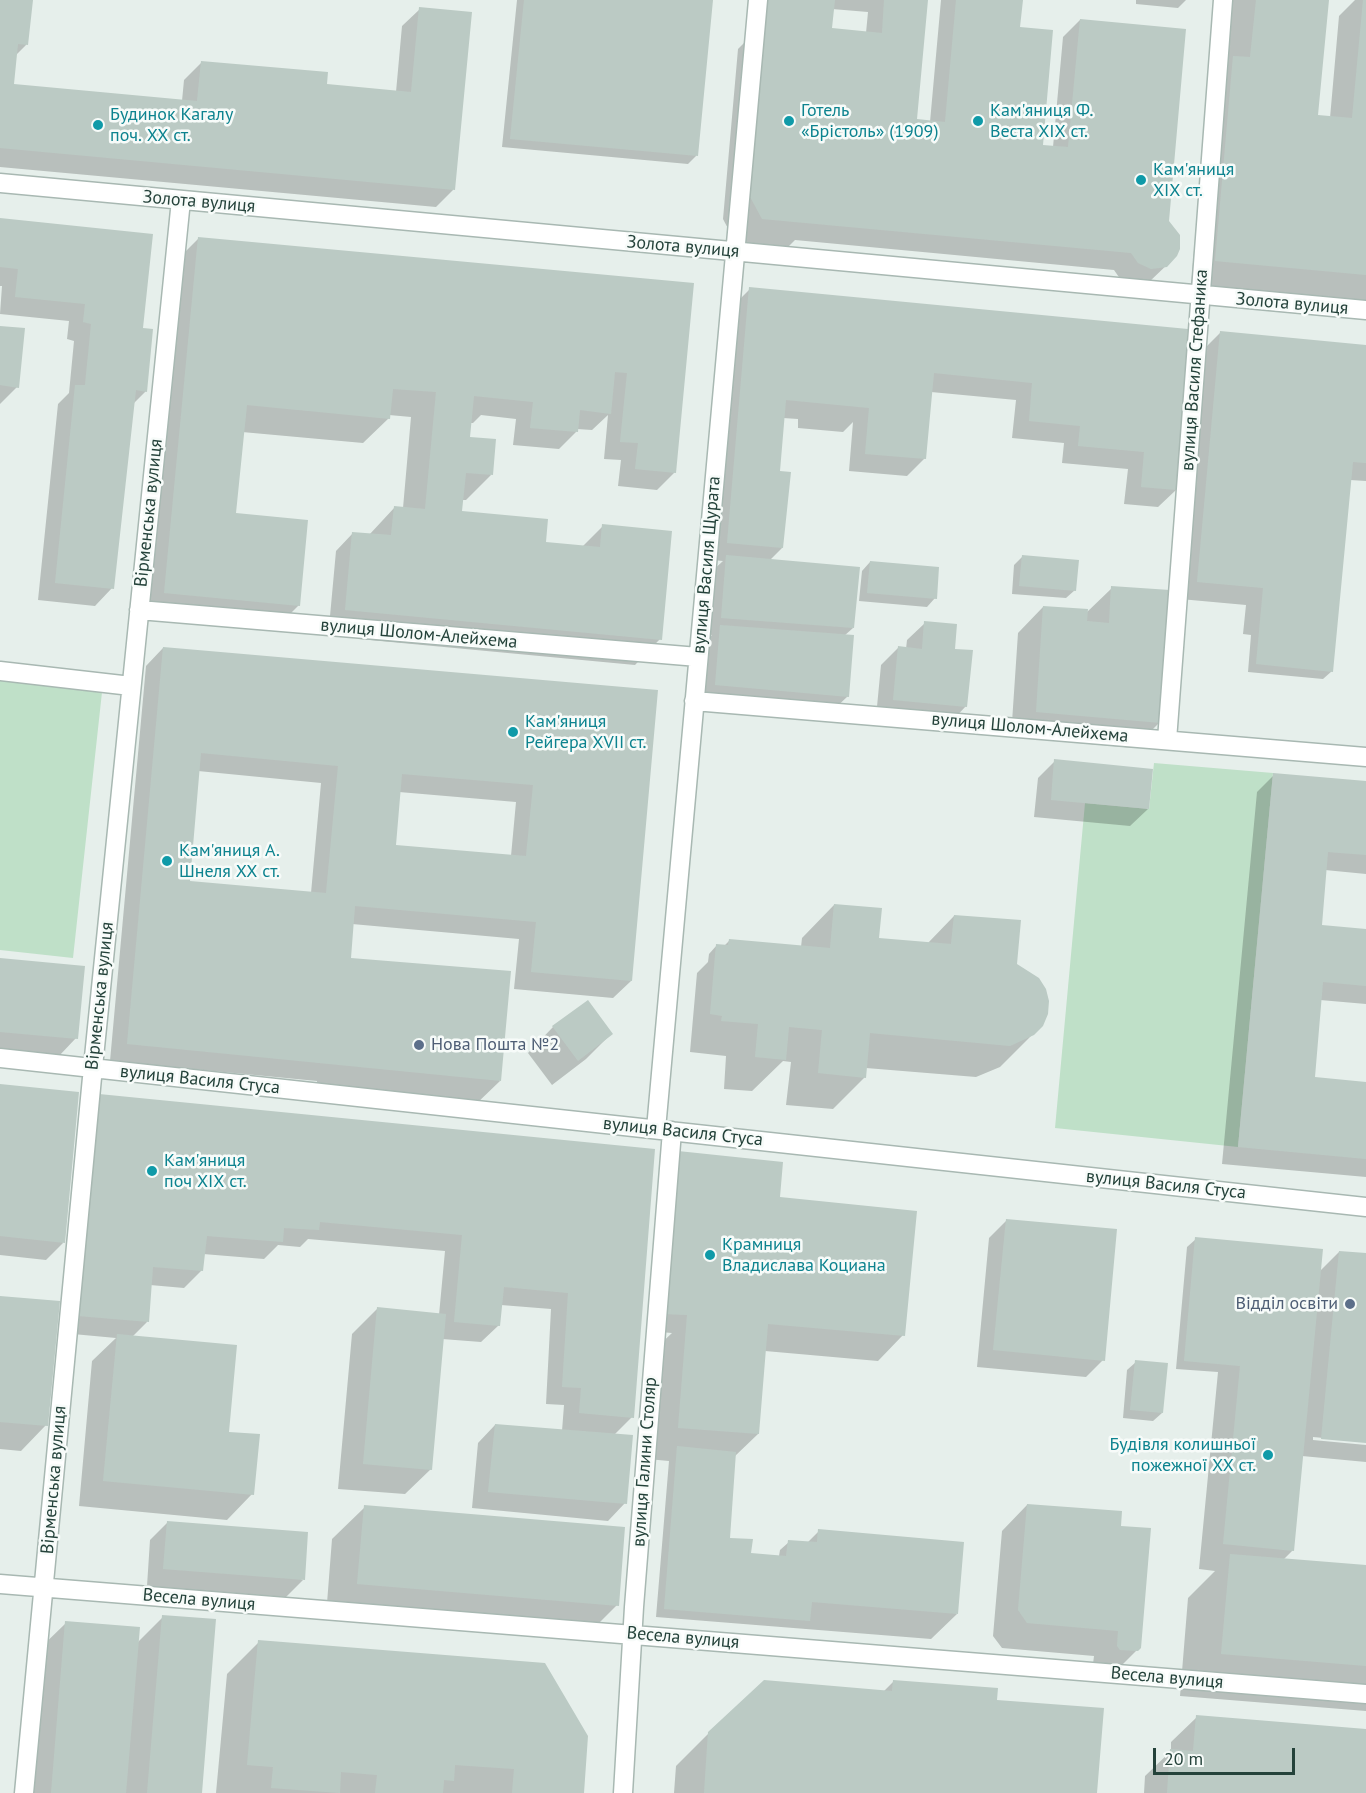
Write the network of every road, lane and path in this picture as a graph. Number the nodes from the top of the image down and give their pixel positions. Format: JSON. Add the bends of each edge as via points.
{"nodes":[{"id":1,"x":758,"y":0,"type":"edge"},
{"id":2,"x":1223,"y":0,"type":"edge"},
{"id":3,"x":0,"y":183,"type":"edge"},
{"id":4,"x":181,"y":200,"type":"junction"},
{"id":5,"x":735,"y":252,"type":"junction"},
{"id":6,"x":1200,"y":295,"type":"junction"},
{"id":7,"x":1366,"y":310,"type":"edge"},
{"id":8,"x":139,"y":610,"type":"junction"},
{"id":9,"x":698,"y":657,"type":"junction"},
{"id":10,"x":0,"y":671,"type":"edge"},
{"id":11,"x":132,"y":686,"type":"junction"},
{"id":12,"x":694,"y":701,"type":"junction"},
{"id":13,"x":1167,"y":740,"type":"junction"},
{"id":14,"x":1366,"y":756,"type":"edge"},
{"id":15,"x":0,"y":1058,"type":"edge"},
{"id":16,"x":93,"y":1068,"type":"junction"},
{"id":17,"x":664,"y":1130,"type":"junction"},
{"id":18,"x":1366,"y":1207,"type":"edge"},
{"id":19,"x":0,"y":1584,"type":"edge"},
{"id":20,"x":43,"y":1588,"type":"junction"},
{"id":21,"x":633,"y":1634,"type":"junction"},
{"id":22,"x":1366,"y":1694,"type":"edge"},
{"id":23,"x":24,"y":1793,"type":"edge"},
{"id":24,"x":623,"y":1793,"type":"edge"}],
"edges":[{"from":1,"to":5,"type":"street","name":"вулиця Василя Щурата"},
{"from":2,"to":6,"type":"street","name":"вулиця Василя Стефаника"},
{"from":3,"to":4,"type":"street","name":"Золота вулиця"},
{"from":4,"to":5,"type":"street","name":"Золота вулиця"},
{"from":4,"to":8,"type":"street","name":"Вірменська вулиця"},
{"from":5,"to":6,"type":"street","name":"Золота вулиця"},
{"from":5,"to":9,"type":"street","name":"вулиця Василя Щурата"},
{"from":6,"to":7,"type":"street","name":"Золота вулиця"},
{"from":6,"to":13,"type":"street","name":"вулиця Василя Стефаника"},
{"from":8,"to":9,"type":"street","name":"вулиця Шолом-Алейхема"},
{"from":8,"to":11,"type":"street","name":"Вірменська вулиця"},
{"from":9,"to":12,"type":"street","name":"вулиця Василя Щурата"},
{"from":10,"to":11,"type":"street"},
{"from":11,"to":16,"type":"street","name":"Вірменська вулиця"},
{"from":12,"to":13,"type":"street","name":"вулиця Шолом-Алейхема"},
{"from":12,"to":17,"type":"street","name":"вулиця Василя Щурата"},
{"from":13,"to":14,"type":"street","name":"вулиця Шолом-Алейхема"},
{"from":15,"to":16,"type":"street","name":"вулиця Василя Стуса"},
{"from":16,"to":17,"type":"street","name":"вулиця Василя Стуса"},
{"from":16,"to":20,"type":"street","name":"Вірменська вулиця"},
{"from":17,"to":18,"type":"street","name":"вулиця Василя Стуса"},
{"from":17,"to":21,"type":"street","name":"вулиця Галини Столяр"},
{"from":19,"to":20,"type":"street","name":"Весела вулиця"},
{"from":20,"to":21,"type":"street","name":"Весела вулиця"},
{"from":20,"to":23,"type":"street","name":"Вірменська вулиця"},
{"from":21,"to":22,"type":"street","name":"Весела вулиця"},
{"from":21,"to":24,"type":"street","name":"вулиця Галини Столяр"}]}
